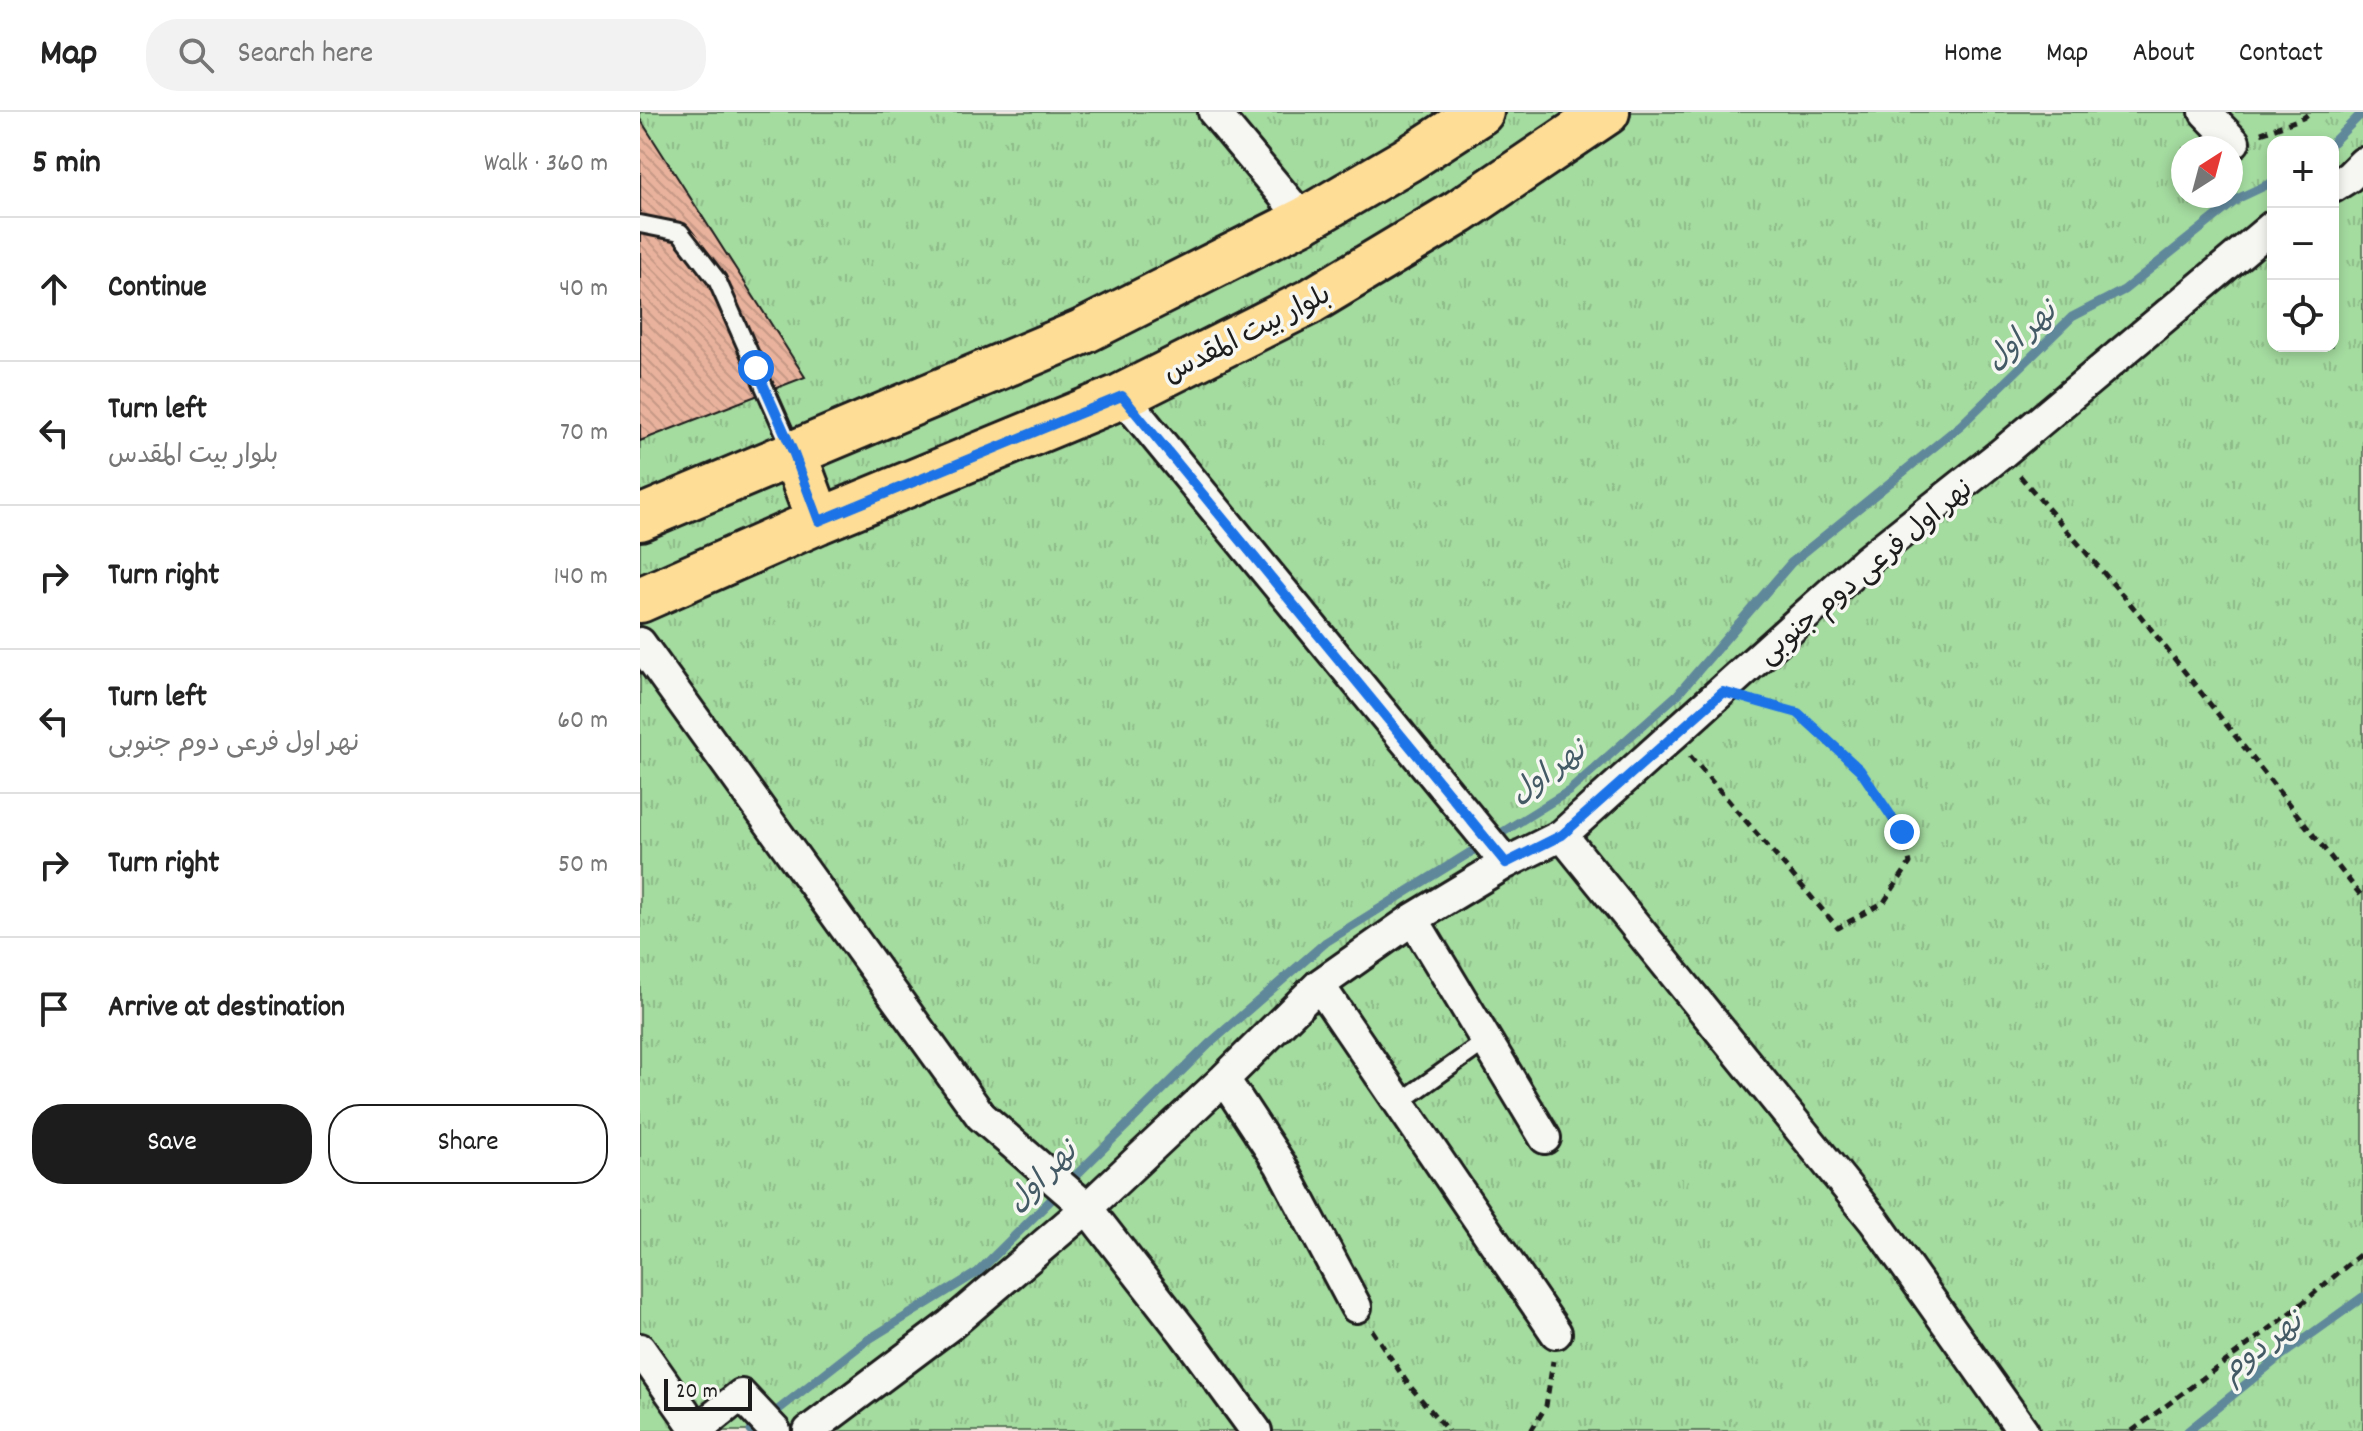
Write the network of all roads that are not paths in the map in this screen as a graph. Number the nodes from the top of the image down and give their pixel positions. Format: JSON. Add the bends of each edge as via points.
{"nodes":[{"id":1,"x":1214,"y":112,"type":"edge"},
{"id":2,"x":1481,"y":112,"type":"edge"},
{"id":3,"x":1607,"y":112,"type":"edge"},
{"id":4,"x":2205,"y":112,"type":"edge"},
{"id":5,"x":2228,"y":136,"type":"edge"},
{"id":6,"x":1304,"y":220,"type":"junction"},
{"id":7,"x":640,"y":224,"type":"edge"},
{"id":8,"x":2267,"y":231,"type":"edge"},
{"id":9,"x":1122,"y":396,"type":"junction"},
{"id":10,"x":794,"y":454,"type":"junction"},
{"id":11,"x":640,"y":518,"type":"edge"},
{"id":12,"x":819,"y":521,"type":"junction"},
{"id":13,"x":640,"y":600,"type":"edge"},
{"id":14,"x":640,"y":643,"type":"edge"},
{"id":15,"x":1562,"y":835,"type":"junction"},
{"id":16,"x":1502,"y":858,"type":"junction"},
{"id":17,"x":1413,"y":919,"type":"junction"},
{"id":18,"x":1319,"y":985,"type":"junction"},
{"id":19,"x":1486,"y":1041,"type":"junction"},
{"id":20,"x":1224,"y":1079,"type":"junction"},
{"id":21,"x":1399,"y":1103,"type":"junction"},
{"id":22,"x":1545,"y":1138,"type":"dead end"},
{"id":23,"x":1080,"y":1202,"type":"junction"},
{"id":24,"x":1356,"y":1307,"type":"road end"},
{"id":25,"x":1556,"y":1333,"type":"road end"},
{"id":26,"x":640,"y":1349,"type":"edge"},
{"id":27,"x":696,"y":1430,"type":"edge"},
{"id":28,"x":775,"y":1431,"type":"edge"},
{"id":29,"x":809,"y":1431,"type":"edge"},
{"id":30,"x":1256,"y":1431,"type":"edge"},
{"id":31,"x":2023,"y":1431,"type":"edge"}],
"edges":[{"from":1,"to":6,"type":"street"},
{"from":2,"to":6,"type":"main road"},
{"from":3,"to":9,"type":"main road","name":"بلوار بیت المقدس","via":[[1459,212],[1311,301]]},
{"from":4,"to":5,"type":"street"},
{"from":6,"to":10,"type":"main road","via":[[1082,332]]},
{"from":7,"to":10,"type":"lane","via":[[680,232],[717,280]]},
{"from":8,"to":15,"type":"street","name":"نهر اول فرعی دوم جنوبی","via":[[1867,560]]},
{"from":9,"to":12,"type":"main road","name":"بلوار بیت المقدس"},
{"from":9,"to":16,"type":"street"},
{"from":10,"to":11,"type":"main road"},
{"from":10,"to":12,"type":"main road"},
{"from":12,"to":13,"type":"main road","name":"بلوار بیت المقدس"},
{"from":14,"to":23,"type":"street","via":[[981,1116]]},
{"from":15,"to":16,"type":"street","name":"نهر اول فرعی دوم جنوبی"},
{"from":15,"to":31,"type":"street","via":[[1875,1222]]},
{"from":16,"to":17,"type":"street","name":"نهر اول فرعی دوم جنوبی"},
{"from":17,"to":18,"type":"street","name":"نهر اول فرعی دوم جنوبی"},
{"from":17,"to":19,"type":"street"},
{"from":18,"to":20,"type":"street","name":"نهر اول فرعی دوم جنوبی"},
{"from":18,"to":21,"type":"street"},
{"from":19,"to":21,"type":"lane"},
{"from":19,"to":22,"type":"street"},
{"from":20,"to":23,"type":"street","name":"نهر اول فرعی دوم جنوبی"},
{"from":20,"to":24,"type":"street","via":[[1280,1164]]},
{"from":21,"to":25,"type":"street"},
{"from":23,"to":29,"type":"street","name":"نهر اول فرعی دوم جنوبی","via":[[950,1325]]},
{"from":23,"to":30,"type":"street"},
{"from":26,"to":27,"type":"street"},
{"from":27,"to":28,"type":"street","via":[[741,1395]]}]}
